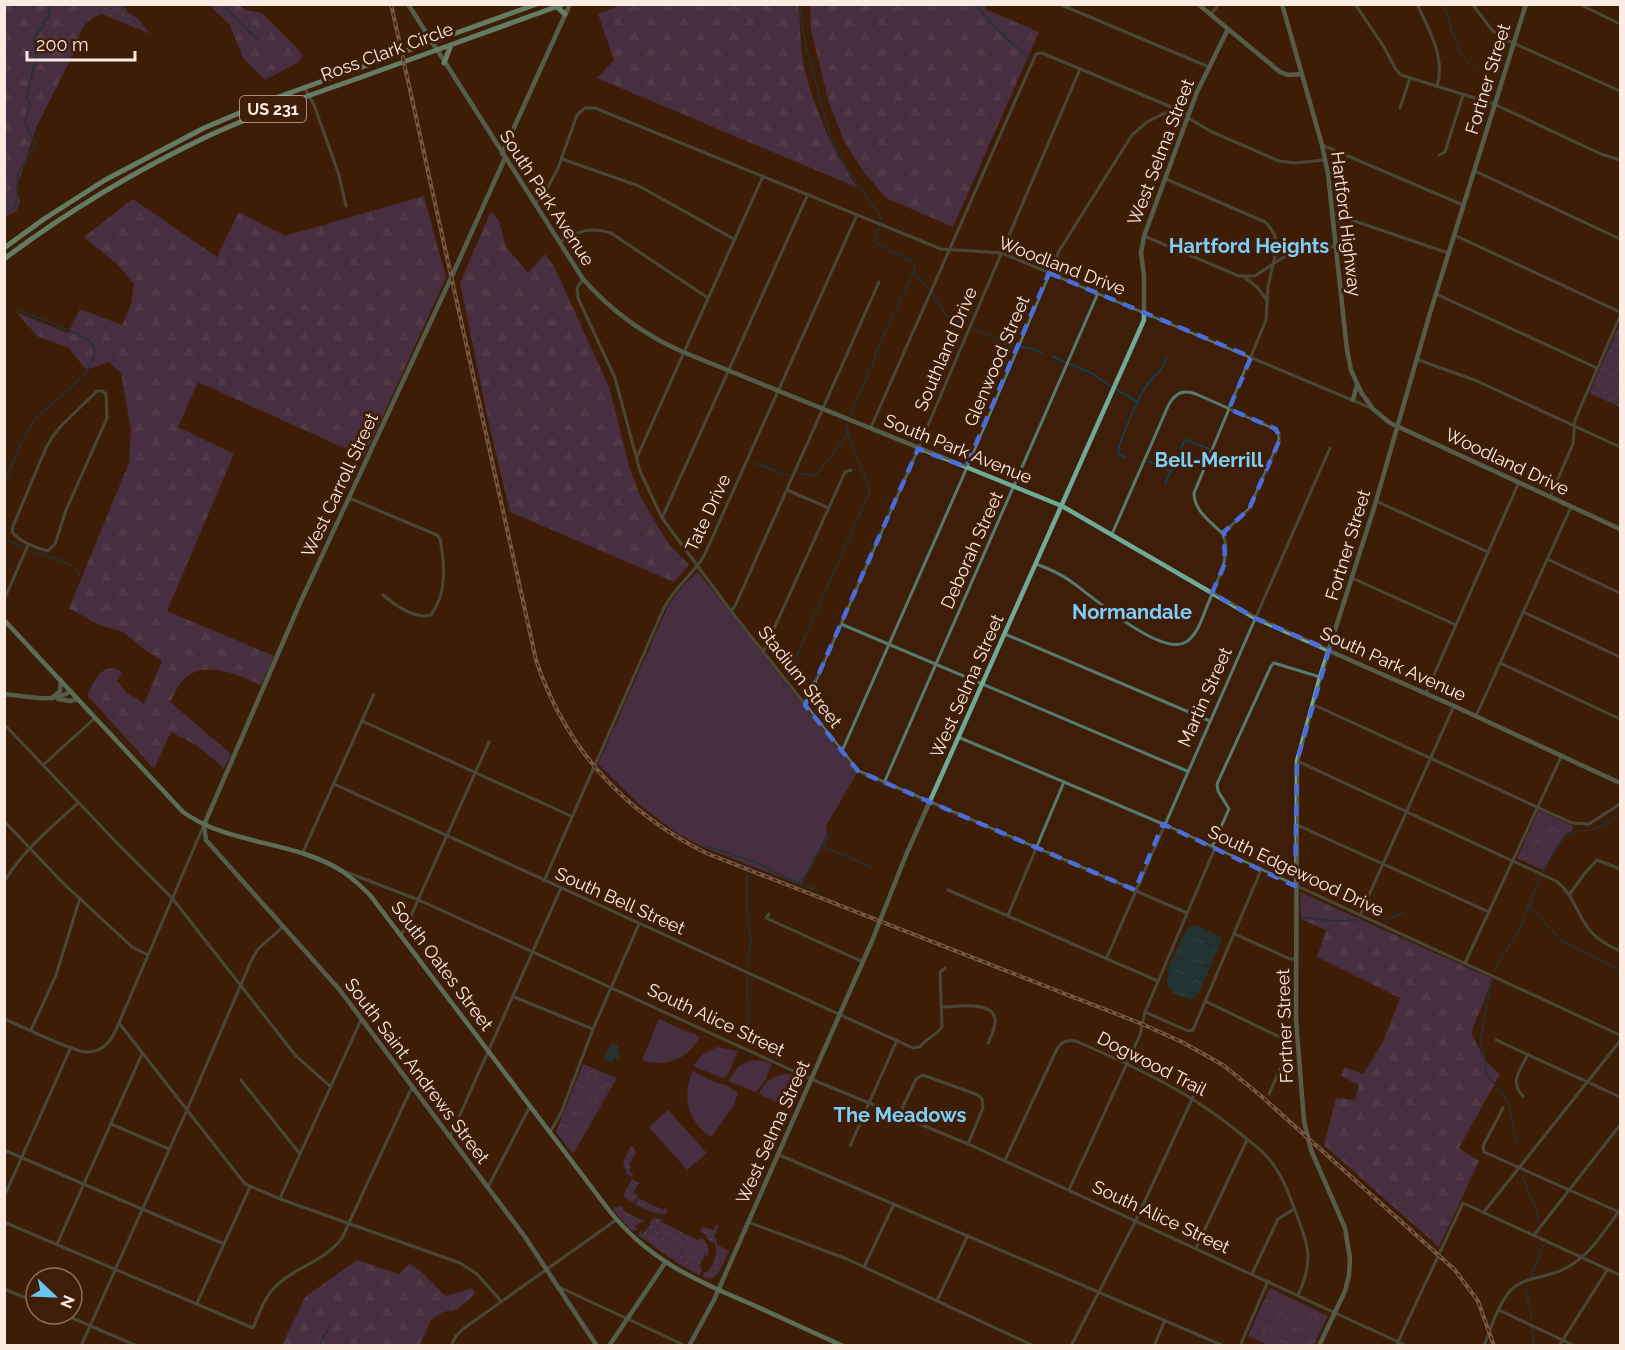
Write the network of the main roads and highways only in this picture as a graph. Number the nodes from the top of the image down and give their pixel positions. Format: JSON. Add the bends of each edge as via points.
{"nodes":[{"id":1,"x":537,"y":4,"type":"edge"},
{"id":2,"x":564,"y":4,"type":"edge"},
{"id":3,"x":557,"y":7,"type":"junction"},
{"id":4,"x":526,"y":8,"type":"junction"},
{"id":5,"x":565,"y":14,"type":"road end"},
{"id":6,"x":529,"y":17,"type":"junction"},
{"id":7,"x":474,"y":27,"type":"junction"},
{"id":8,"x":477,"y":36,"type":"junction"},
{"id":9,"x":451,"y":45,"type":"junction"},
{"id":10,"x":444,"y":63,"type":"road end"},
{"id":11,"x":246,"y":110,"type":"junction"},
{"id":12,"x":249,"y":118,"type":"junction"},
{"id":13,"x":204,"y":128,"type":"junction"},
{"id":14,"x":208,"y":136,"type":"junction"},
{"id":15,"x":120,"y":172,"type":"junction"},
{"id":16,"x":124,"y":179,"type":"junction"},
{"id":17,"x":44,"y":219,"type":"junction"},
{"id":18,"x":48,"y":227,"type":"junction"},
{"id":19,"x":4,"y":248,"type":"edge"},
{"id":20,"x":4,"y":259,"type":"edge"},
{"id":21,"x":4,"y":620,"type":"edge"},
{"id":22,"x":843,"y":1346,"type":"edge"}],
"edges":[{"from":1,"to":4,"type":"highway","name":"Ross Clark Circle","number":"US 231"},
{"from":2,"to":3,"type":"highway","name":"Ross Clark Circle","number":"US 231"},
{"from":3,"to":5,"type":"highway"},
{"from":3,"to":6,"type":"highway","name":"Ross Clark Circle","number":"US 231"},
{"from":4,"to":6,"type":"highway"},
{"from":4,"to":7,"type":"highway","name":"Ross Clark Circle","number":"US 231"},
{"from":6,"to":8,"type":"highway","name":"Ross Clark Circle","number":"US 231"},
{"from":7,"to":8,"type":"highway"},
{"from":7,"to":11,"type":"highway","name":"Ross Clark Circle","number":"US 231"},
{"from":8,"to":9,"type":"highway","name":"Ross Clark Circle","number":"US 231"},
{"from":9,"to":10,"type":"highway"},
{"from":9,"to":12,"type":"highway","name":"Ross Clark Circle","number":"US 231"},
{"from":11,"to":12,"type":"highway"},
{"from":11,"to":13,"type":"highway","name":"Ross Clark Circle","number":"US 231"},
{"from":12,"to":14,"type":"highway","name":"Ross Clark Circle","number":"US 231"},
{"from":13,"to":14,"type":"highway"},
{"from":13,"to":15,"type":"highway","name":"Ross Clark Circle","number":"US 231"},
{"from":14,"to":16,"type":"highway","name":"Ross Clark Circle","number":"US 231"},
{"from":15,"to":16,"type":"highway"},
{"from":15,"to":17,"type":"highway","name":"Ross Clark Circle","number":"US 231"},
{"from":16,"to":18,"type":"highway","name":"Ross Clark Circle","number":"US 231"},
{"from":17,"to":18,"type":"highway"},
{"from":17,"to":19,"type":"highway","name":"Ross Clark Circle","number":"US 231"},
{"from":18,"to":20,"type":"highway","name":"Ross Clark Circle","number":"US 231"},
{"from":21,"to":22,"type":"main road","name":"South Oates Street","via":[[177,806],[223,833],[302,854],[342,871],[370,895],[616,1220],[644,1247],[665,1263],[717,1290]]}]}
